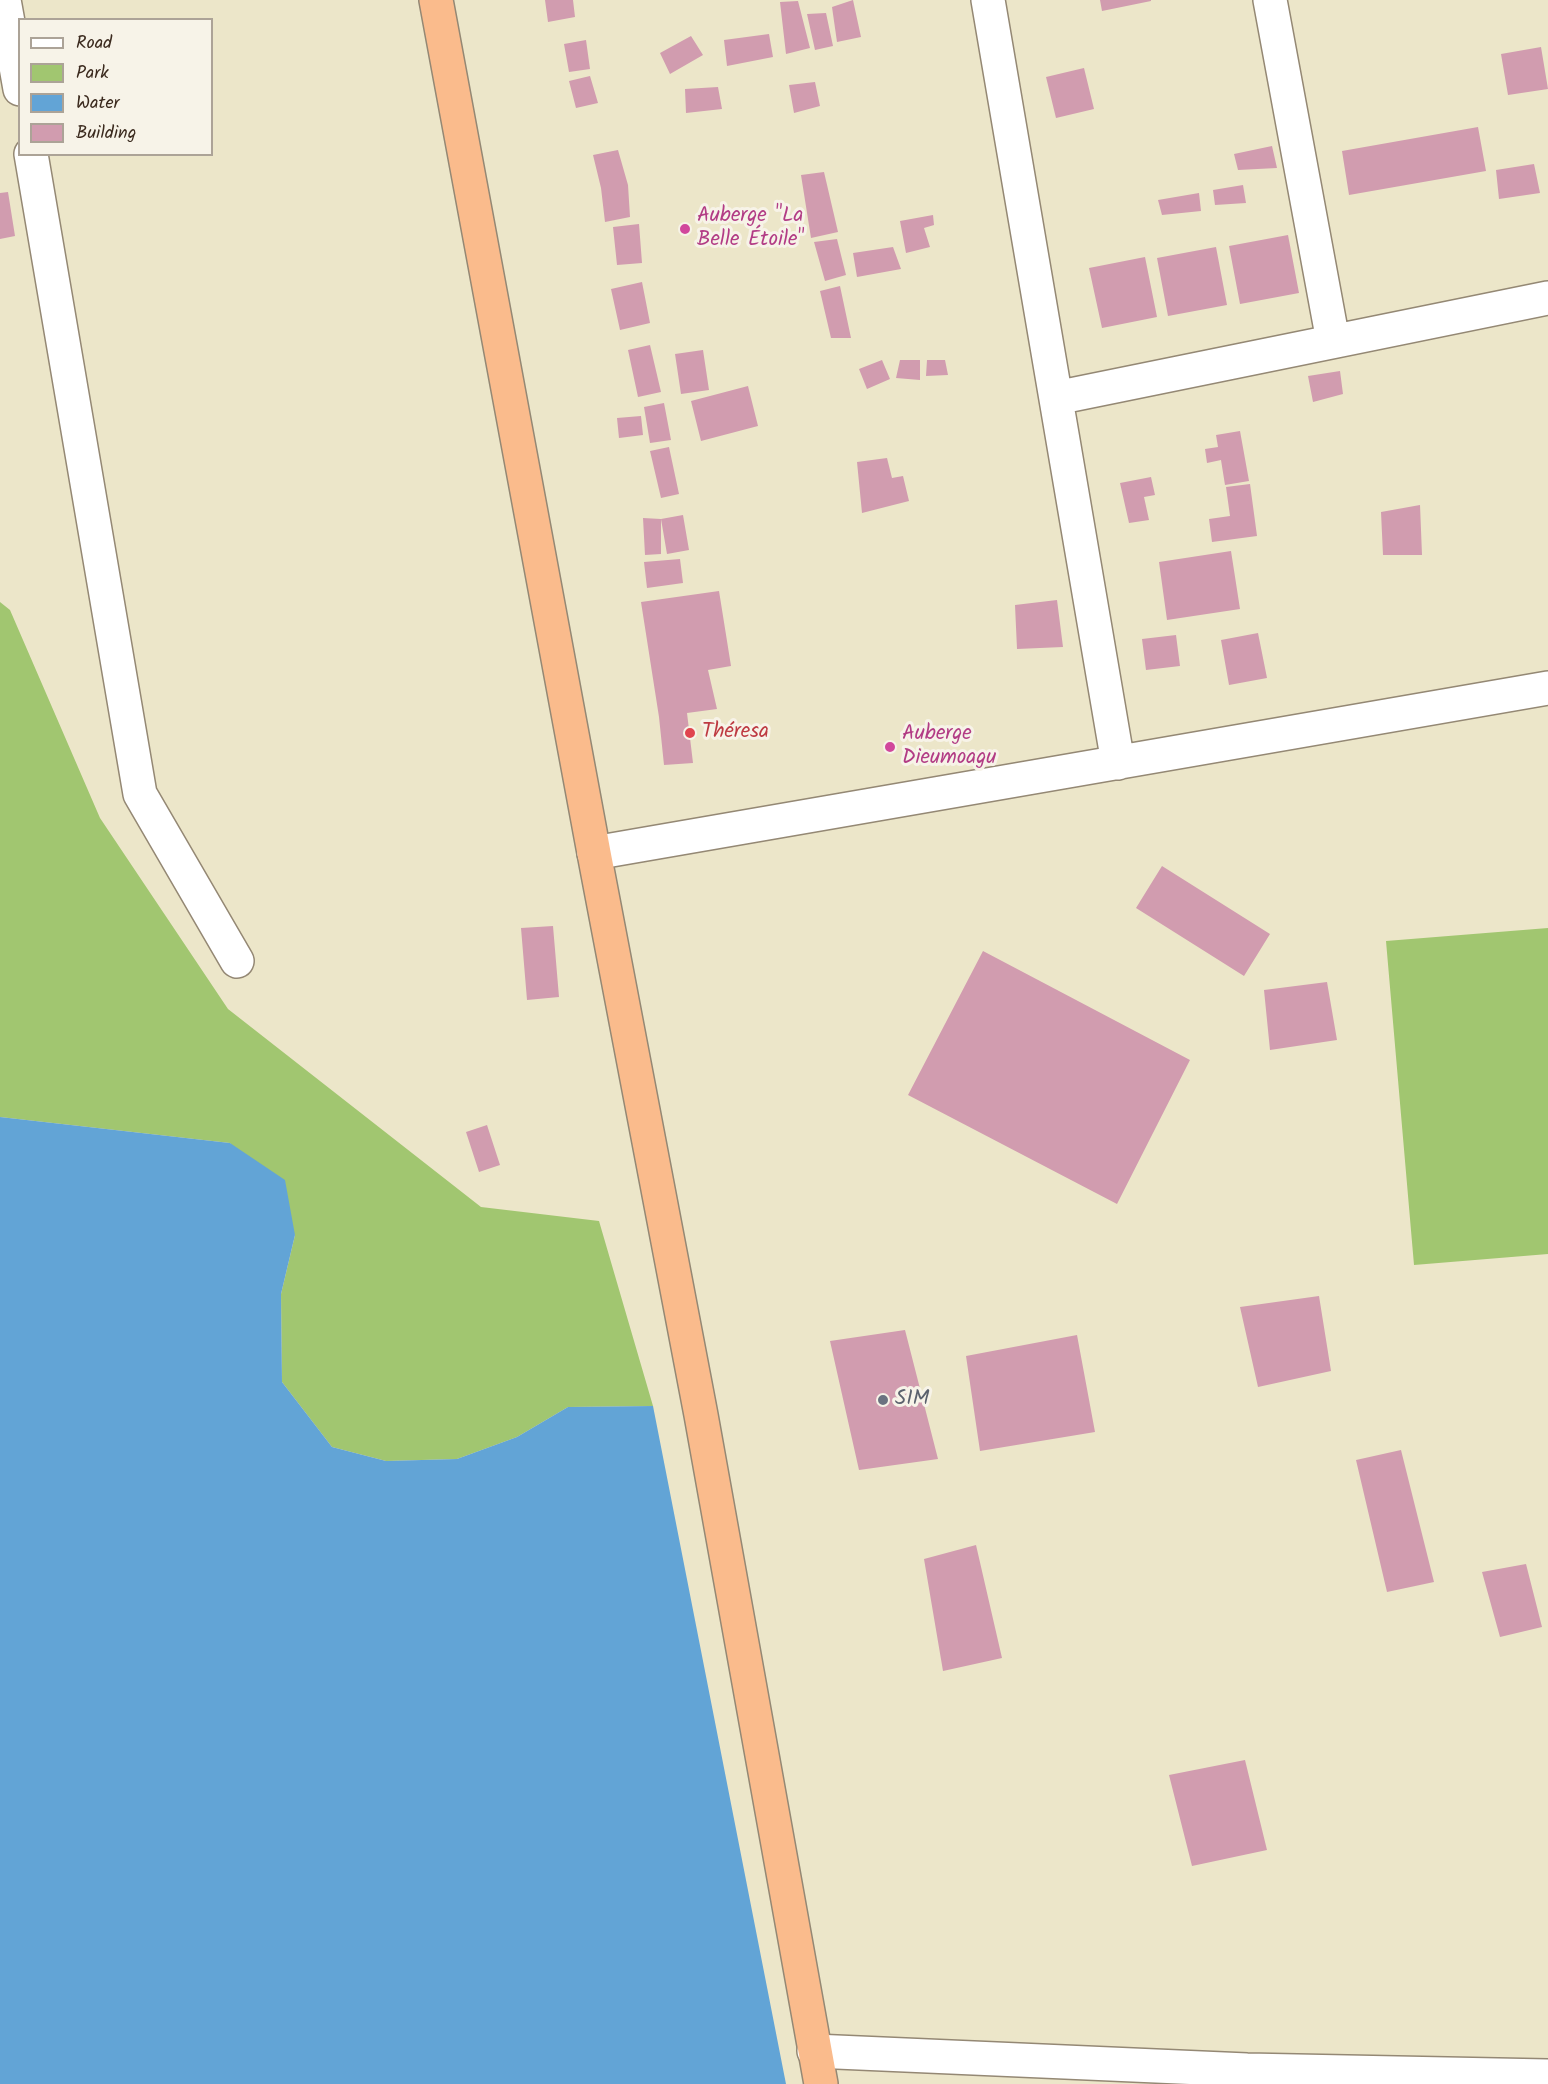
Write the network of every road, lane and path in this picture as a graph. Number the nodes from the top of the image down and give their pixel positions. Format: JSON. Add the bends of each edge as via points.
{"nodes":[{"id":1,"x":4,"y":0,"type":"edge"},
{"id":2,"x":436,"y":0,"type":"edge"},
{"id":3,"x":988,"y":0,"type":"edge"},
{"id":4,"x":1270,"y":0,"type":"edge"},
{"id":5,"x":18,"y":78,"type":"edge"},
{"id":6,"x":31,"y":156,"type":"edge"},
{"id":7,"x":1548,"y":298,"type":"edge"},
{"id":8,"x":1333,"y":341,"type":"junction"},
{"id":9,"x":1056,"y":398,"type":"junction"},
{"id":10,"x":1548,"y":688,"type":"edge"},
{"id":11,"x":1118,"y":763,"type":"junction"},
{"id":12,"x":594,"y":854,"type":"junction"},
{"id":13,"x":237,"y":961,"type":"dead end"},
{"id":14,"x":814,"y":2051,"type":"junction"},
{"id":15,"x":1548,"y":2076,"type":"edge"},
{"id":16,"x":821,"y":2084,"type":"edge"}],
"edges":[{"from":1,"to":5,"type":"street"},
{"from":2,"to":12,"type":"highway"},
{"from":3,"to":9,"type":"street"},
{"from":4,"to":8,"type":"street"},
{"from":6,"to":13,"type":"street","via":[[140,794]]},
{"from":7,"to":8,"type":"street"},
{"from":8,"to":9,"type":"street"},
{"from":9,"to":11,"type":"street"},
{"from":10,"to":11,"type":"street"},
{"from":11,"to":12,"type":"street"},
{"from":12,"to":14,"type":"highway","via":[[701,1415]]},
{"from":14,"to":15,"type":"street","via":[[1247,2070]]},
{"from":14,"to":16,"type":"highway"}]}
